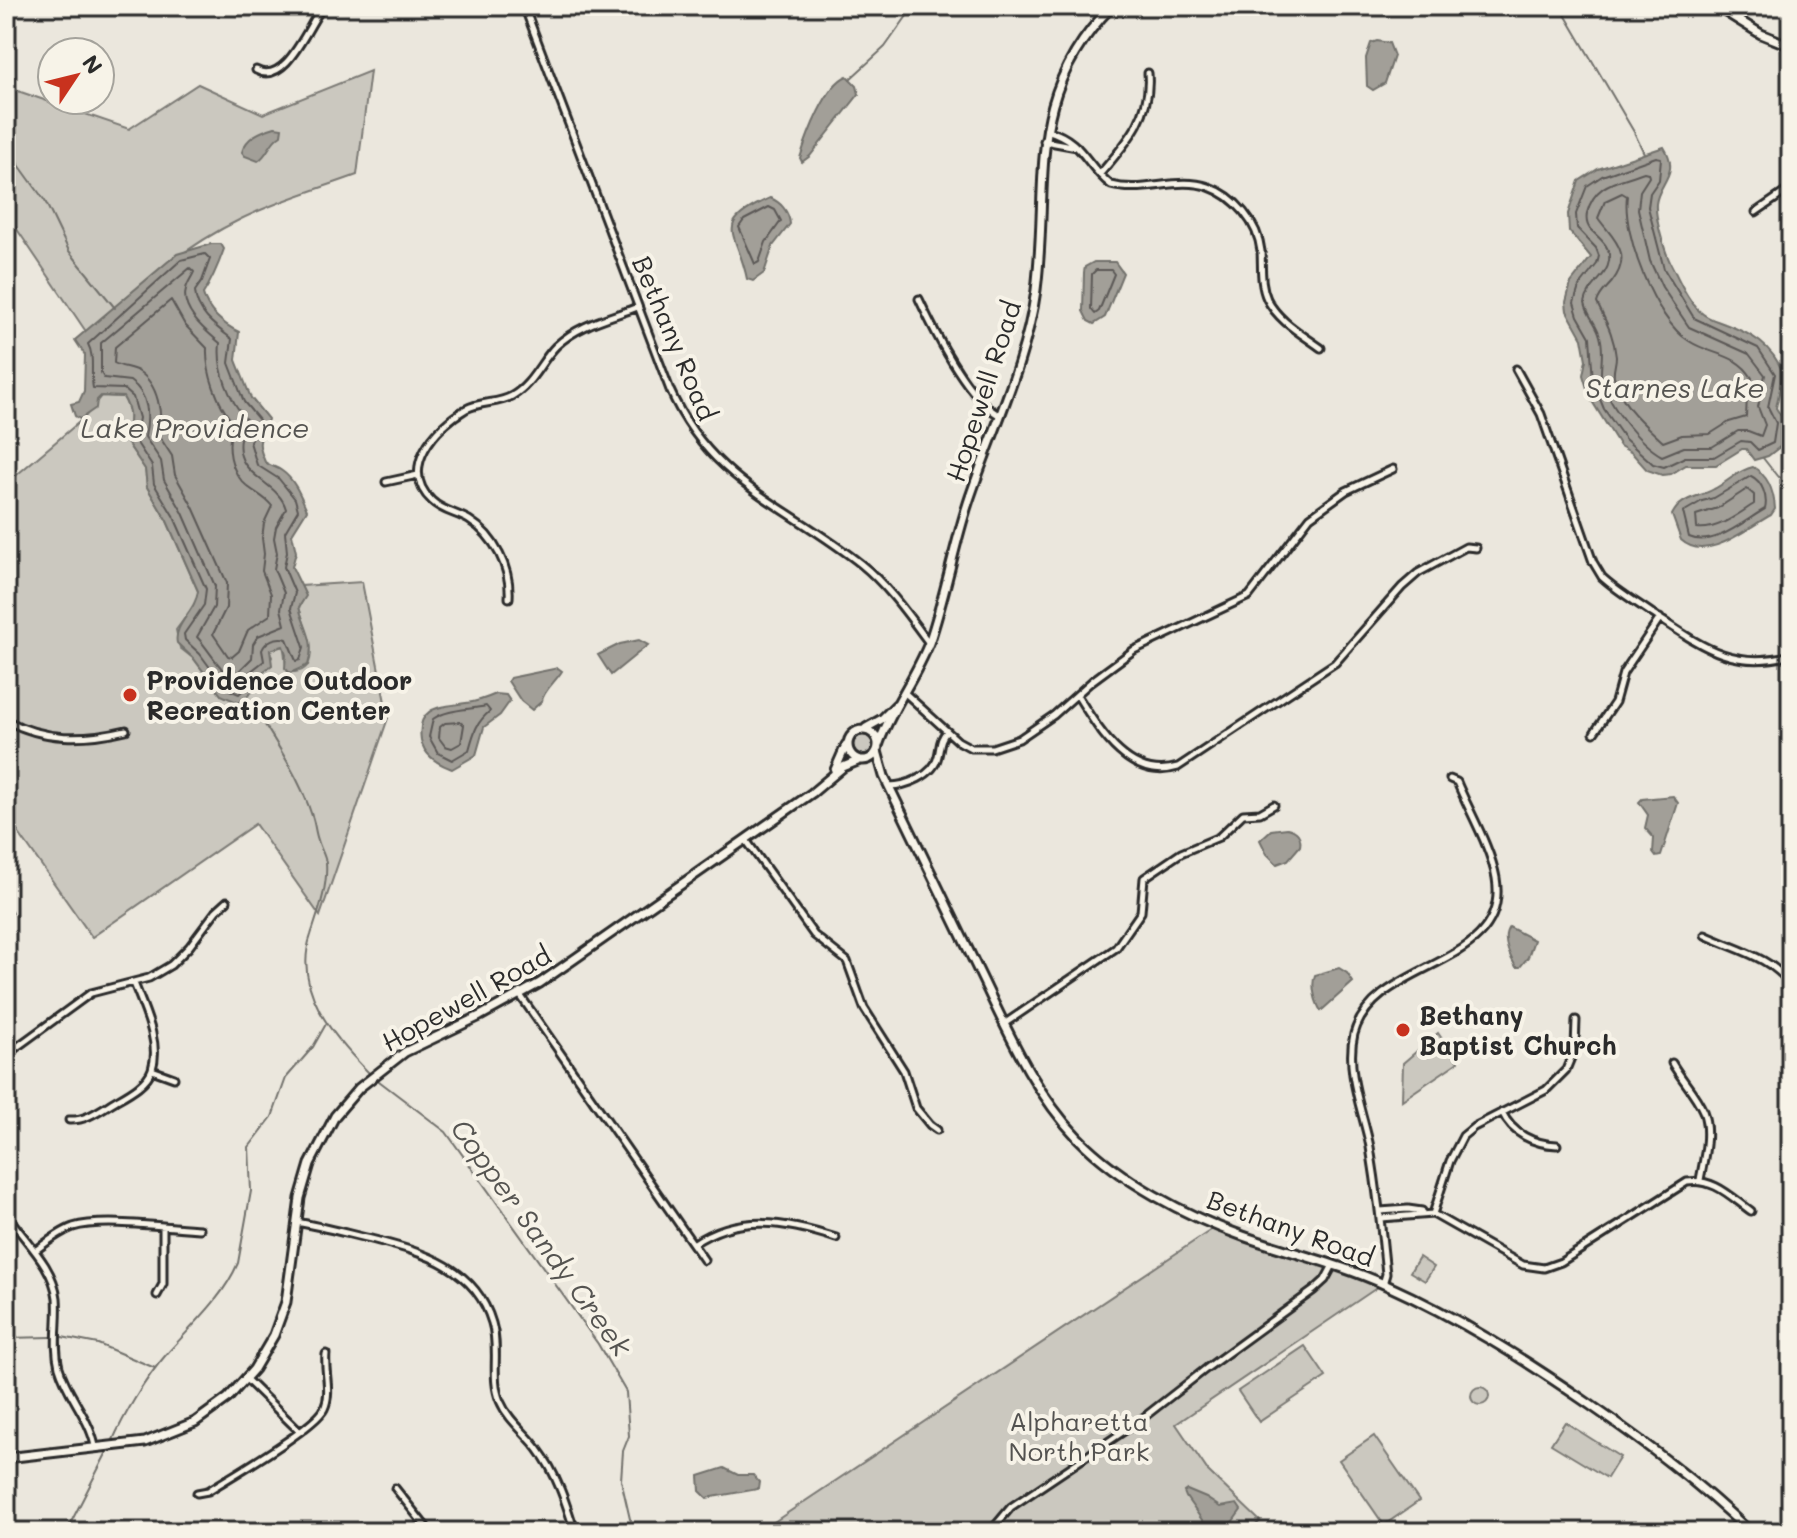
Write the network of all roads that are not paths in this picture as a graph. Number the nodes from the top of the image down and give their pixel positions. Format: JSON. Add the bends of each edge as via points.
{"nodes":[{"id":1,"x":8,"y":6,"type":"edge"},
{"id":2,"x":323,"y":6,"type":"edge"},
{"id":3,"x":524,"y":6,"type":"edge"},
{"id":4,"x":1112,"y":6,"type":"edge"},
{"id":5,"x":1716,"y":6,"type":"edge"},
{"id":6,"x":6,"y":33,"type":"edge"},
{"id":7,"x":1791,"y":46,"type":"edge"},
{"id":8,"x":256,"y":70,"type":"dead end"},
{"id":9,"x":1148,"y":73,"type":"dead end"},
{"id":10,"x":1046,"y":130,"type":"junction"},
{"id":11,"x":1044,"y":141,"type":"junction"},
{"id":12,"x":1078,"y":147,"type":"junction"},
{"id":13,"x":1100,"y":174,"type":"junction"},
{"id":14,"x":1791,"y":188,"type":"edge"},
{"id":15,"x":1756,"y":212,"type":"dead end"},
{"id":16,"x":919,"y":299,"type":"dead end"},
{"id":17,"x":638,"y":307,"type":"junction"},
{"id":18,"x":1321,"y":348,"type":"dead end"},
{"id":19,"x":1516,"y":369,"type":"dead end"},
{"id":20,"x":999,"y":415,"type":"junction"},
{"id":21,"x":1393,"y":469,"type":"dead end"},
{"id":22,"x":418,"y":475,"type":"junction"},
{"id":23,"x":386,"y":482,"type":"dead end"},
{"id":24,"x":1476,"y":548,"type":"dead end"},
{"id":25,"x":509,"y":598,"type":"dead end"},
{"id":26,"x":1660,"y":618,"type":"junction"},
{"id":27,"x":929,"y":643,"type":"junction"},
{"id":28,"x":1791,"y":655,"type":"edge"},
{"id":29,"x":1077,"y":695,"type":"junction"},
{"id":30,"x":903,"y":697,"type":"junction"},
{"id":31,"x":6,"y":720,"type":"edge"},
{"id":32,"x":862,"y":729,"type":"junction"},
{"id":33,"x":126,"y":730,"type":"dead end"},
{"id":34,"x":947,"y":731,"type":"junction"},
{"id":35,"x":1594,"y":733,"type":"dead end"},
{"id":36,"x":848,"y":741,"type":"junction"},
{"id":37,"x":878,"y":748,"type":"junction"},
{"id":38,"x":862,"y":760,"type":"junction"},
{"id":39,"x":832,"y":775,"type":"junction"},
{"id":40,"x":884,"y":776,"type":"junction"},
{"id":41,"x":1450,"y":779,"type":"dead end"},
{"id":42,"x":889,"y":786,"type":"junction"},
{"id":43,"x":1274,"y":805,"type":"dead end"},
{"id":44,"x":746,"y":840,"type":"junction"},
{"id":45,"x":227,"y":901,"type":"dead end"},
{"id":46,"x":1705,"y":935,"type":"dead end"},
{"id":47,"x":134,"y":983,"type":"junction"},
{"id":48,"x":1791,"y":985,"type":"edge"},
{"id":49,"x":520,"y":995,"type":"junction"},
{"id":50,"x":1576,"y":1020,"type":"dead end"},
{"id":51,"x":1004,"y":1024,"type":"junction"},
{"id":52,"x":6,"y":1055,"type":"edge"},
{"id":53,"x":1672,"y":1063,"type":"dead end"},
{"id":54,"x":152,"y":1070,"type":"junction"},
{"id":55,"x":174,"y":1078,"type":"dead end"},
{"id":56,"x":1502,"y":1112,"type":"junction"},
{"id":57,"x":69,"y":1120,"type":"dead end"},
{"id":58,"x":937,"y":1130,"type":"dead end"},
{"id":59,"x":1557,"y":1145,"type":"dead end"},
{"id":60,"x":1700,"y":1180,"type":"junction"},
{"id":61,"x":1751,"y":1211,"type":"dead end"},
{"id":62,"x":6,"y":1213,"type":"edge"},
{"id":63,"x":1430,"y":1214,"type":"junction"},
{"id":64,"x":1380,"y":1215,"type":"junction"},
{"id":65,"x":297,"y":1222,"type":"junction"},
{"id":66,"x":163,"y":1227,"type":"junction"},
{"id":67,"x":200,"y":1229,"type":"dead end"},
{"id":68,"x":836,"y":1238,"type":"dead end"},
{"id":69,"x":693,"y":1244,"type":"junction"},
{"id":70,"x":35,"y":1251,"type":"junction"},
{"id":71,"x":704,"y":1260,"type":"dead end"},
{"id":72,"x":1333,"y":1265,"type":"junction"},
{"id":73,"x":1383,"y":1284,"type":"junction"},
{"id":74,"x":157,"y":1295,"type":"dead end"},
{"id":75,"x":326,"y":1354,"type":"dead end"},
{"id":76,"x":246,"y":1379,"type":"junction"},
{"id":77,"x":299,"y":1431,"type":"junction"},
{"id":78,"x":95,"y":1446,"type":"junction"},
{"id":79,"x":6,"y":1458,"type":"edge"},
{"id":80,"x":395,"y":1488,"type":"dead end"},
{"id":81,"x":197,"y":1493,"type":"dead end"},
{"id":82,"x":430,"y":1532,"type":"edge"},
{"id":83,"x":575,"y":1532,"type":"edge"},
{"id":84,"x":990,"y":1532,"type":"edge"},
{"id":85,"x":1748,"y":1532,"type":"edge"}],
"edges":[{"from":1,"to":6,"type":"street"},
{"from":2,"to":8,"type":"street","via":[[286,64],[272,73]]},
{"from":3,"to":17,"type":"street","name":"Bethany Road"},
{"from":4,"to":10,"type":"street","name":"Hopewell Road","via":[[1068,66]]},
{"from":5,"to":7,"type":"street"},
{"from":9,"to":13,"type":"street","via":[[1141,122]]},
{"from":10,"to":11,"type":"street","name":"Hopewell Road"},
{"from":10,"to":12,"type":"street"},
{"from":11,"to":12,"type":"street"},
{"from":11,"to":20,"type":"street","name":"Hopewell Road","via":[[1035,293]]},
{"from":12,"to":13,"type":"street"},
{"from":13,"to":18,"type":"street","via":[[1116,186],[1194,184],[1227,197],[1257,233],[1269,303]]},
{"from":14,"to":15,"type":"street"},
{"from":16,"to":20,"type":"street","via":[[947,354]]},
{"from":17,"to":22,"type":"street","via":[[565,338],[512,396],[461,412],[425,446]]},
{"from":17,"to":27,"type":"street","name":"Bethany Road","via":[[678,408],[707,451],[732,475],[871,573]]},
{"from":19,"to":26,"type":"street","via":[[1541,414],[1597,570]]},
{"from":20,"to":27,"type":"street","name":"Hopewell Road","via":[[969,499]]},
{"from":21,"to":29,"type":"street","via":[[1346,491],[1310,517],[1249,596],[1134,650]]},
{"from":22,"to":23,"type":"street"},
{"from":22,"to":25,"type":"street","via":[[434,503],[473,523],[489,539],[508,572]]},
{"from":24,"to":29,"type":"street","via":[[1466,547],[1418,573],[1335,663],[1178,767],[1148,769],[1129,760]]},
{"from":26,"to":28,"type":"street","via":[[1725,656],[1762,660]]},
{"from":26,"to":35,"type":"street","via":[[1623,673],[1615,702]]},
{"from":27,"to":30,"type":"street","name":"Hopewell Road"},
{"from":29,"to":34,"type":"street","via":[[1026,736],[1005,745],[971,748]]},
{"from":30,"to":32,"type":"street","name":"Hopewell Road","via":[[873,726]]},
{"from":30,"to":34,"type":"street"},
{"from":30,"to":37,"type":"street","name":"Hopewell Road"},
{"from":31,"to":33,"type":"street","via":[[45,736]]},
{"from":32,"to":36,"type":"street"},
{"from":32,"to":37,"type":"street","via":[[872,732]]},
{"from":34,"to":42,"type":"street","via":[[935,762],[919,778]]},
{"from":36,"to":38,"type":"street","via":[[852,755]]},
{"from":36,"to":39,"type":"street","name":"Hopewell Road"},
{"from":37,"to":38,"type":"street"},
{"from":37,"to":40,"type":"street","name":"Bethany Road"},
{"from":38,"to":39,"type":"street","name":"Hopewell Road"},
{"from":38,"to":40,"type":"street","name":"Bethany Road"},
{"from":39,"to":44,"type":"street","name":"Hopewell Road"},
{"from":40,"to":42,"type":"street","name":"Bethany Road"},
{"from":41,"to":64,"type":"street","via":[[1457,782],[1494,868],[1495,903],[1489,923],[1474,941],[1383,993],[1355,1031],[1352,1070]]},
{"from":42,"to":51,"type":"street","name":"Bethany Road"},
{"from":43,"to":51,"type":"street","via":[[1243,814],[1219,837],[1181,853],[1144,878],[1141,912],[1116,948]]},
{"from":44,"to":49,"type":"street","name":"Hopewell Road"},
{"from":44,"to":58,"type":"street","via":[[814,935],[847,961],[864,1008],[904,1071],[916,1108]]},
{"from":45,"to":47,"type":"street","via":[[171,965]]},
{"from":46,"to":48,"type":"street","via":[[1768,962]]},
{"from":47,"to":52,"type":"street","via":[[91,993]]},
{"from":47,"to":54,"type":"street","via":[[150,1028]]},
{"from":49,"to":65,"type":"street","name":"Hopewell Road","via":[[405,1052],[359,1088],[317,1149]]},
{"from":49,"to":69,"type":"street"},
{"from":50,"to":56,"type":"street","via":[[1575,1048],[1566,1070],[1546,1090]]},
{"from":51,"to":72,"type":"street","name":"Bethany Road","via":[[1052,1107],[1115,1170],[1226,1230]]},
{"from":53,"to":60,"type":"street","via":[[1706,1120]]},
{"from":54,"to":55,"type":"street"},
{"from":54,"to":57,"type":"street","via":[[131,1092],[90,1116]]},
{"from":56,"to":59,"type":"street","via":[[1519,1133]]},
{"from":56,"to":63,"type":"street","via":[[1463,1136]]},
{"from":60,"to":61,"type":"street","via":[[1718,1186]]},
{"from":60,"to":63,"type":"street","via":[[1674,1188],[1544,1268],[1523,1265]]},
{"from":62,"to":70,"type":"street"},
{"from":63,"to":64,"type":"street"},
{"from":64,"to":73,"type":"street"},
{"from":65,"to":76,"type":"street","name":"Hopewell Road","via":[[281,1318]]},
{"from":65,"to":83,"type":"street","via":[[434,1258],[467,1280],[493,1325],[499,1399],[548,1462]]},
{"from":66,"to":67,"type":"street"},
{"from":66,"to":70,"type":"street","via":[[74,1227]]},
{"from":66,"to":74,"type":"street","via":[[163,1284]]},
{"from":68,"to":69,"type":"street","via":[[788,1224],[747,1223]]},
{"from":69,"to":71,"type":"street"},
{"from":70,"to":78,"type":"street","via":[[54,1287],[59,1366]]},
{"from":72,"to":73,"type":"street","name":"Bethany Road"},
{"from":72,"to":84,"type":"street","via":[[1314,1290],[1139,1421],[1011,1507]]},
{"from":73,"to":85,"type":"street","name":"Bethany Road","via":[[1505,1347],[1680,1468]]},
{"from":75,"to":77,"type":"street","via":[[325,1408]]},
{"from":76,"to":77,"type":"street"},
{"from":76,"to":78,"type":"street","name":"Hopewell Road","via":[[214,1410],[175,1432],[145,1442]]},
{"from":77,"to":81,"type":"street","via":[[208,1491]]},
{"from":78,"to":79,"type":"street","name":"Hopewell Road"},
{"from":80,"to":82,"type":"street"}]}
